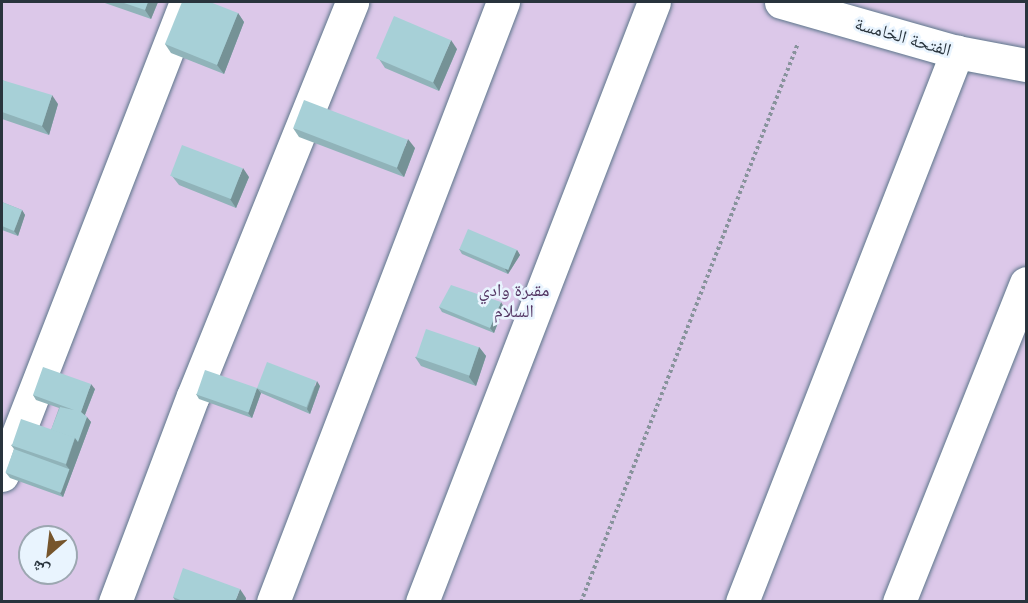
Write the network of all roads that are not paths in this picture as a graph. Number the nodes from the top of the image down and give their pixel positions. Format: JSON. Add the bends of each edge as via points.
{"nodes":[{"id":1,"x":186,"y":2,"type":"edge"},
{"id":2,"x":352,"y":2,"type":"edge"},
{"id":3,"x":503,"y":2,"type":"edge"},
{"id":4,"x":654,"y":2,"type":"edge"},
{"id":5,"x":796,"y":6,"type":"edge"},
{"id":6,"x":957,"y":52,"type":"junction"},
{"id":7,"x":1026,"y":65,"type":"edge"},
{"id":8,"x":1026,"y":283,"type":"edge"},
{"id":9,"x":2,"y":475,"type":"edge"},
{"id":10,"x":115,"y":602,"type":"edge"},
{"id":11,"x":273,"y":602,"type":"edge"},
{"id":12,"x":422,"y":602,"type":"edge"},
{"id":13,"x":742,"y":602,"type":"edge"},
{"id":14,"x":899,"y":602,"type":"edge"}],
"edges":[{"from":1,"to":9,"type":"street"},
{"from":2,"to":10,"type":"street","via":[[193,396]]},
{"from":3,"to":11,"type":"street"},
{"from":4,"to":12,"type":"street"},
{"from":5,"to":6,"type":"street","name":"الفتحة الخامسة"},
{"from":6,"to":7,"type":"street","name":"الفتحة الخامسة"},
{"from":6,"to":13,"type":"street"},
{"from":8,"to":14,"type":"street"}]}
